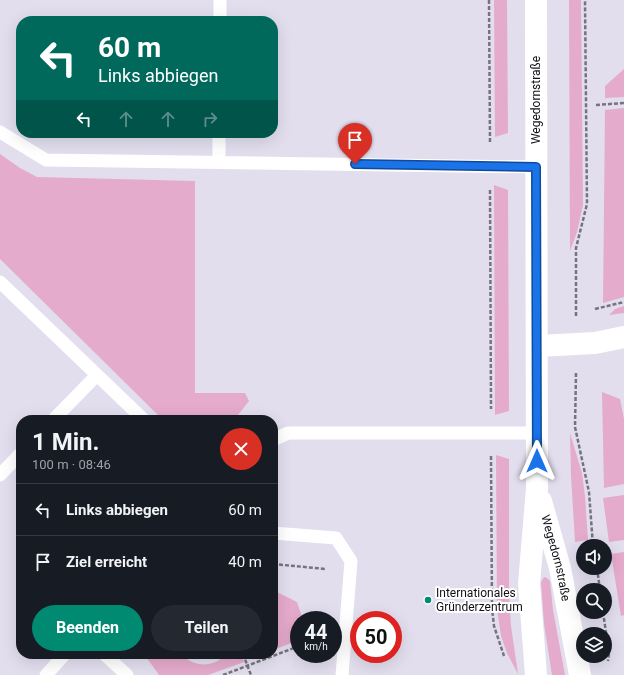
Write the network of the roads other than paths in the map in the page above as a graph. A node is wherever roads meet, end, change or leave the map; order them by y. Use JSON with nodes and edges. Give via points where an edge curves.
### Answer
{"nodes":[{"id":1,"x":220,"y":0,"type":"edge"},
{"id":2,"x":536,"y":0,"type":"edge"},
{"id":3,"x":220,"y":16,"type":"edge"},
{"id":4,"x":0,"y":132,"type":"edge"},
{"id":5,"x":219,"y":138,"type":"edge"},
{"id":6,"x":219,"y":162,"type":"junction"},
{"id":7,"x":536,"y":167,"type":"junction"},
{"id":8,"x":0,"y":282,"type":"edge"},
{"id":9,"x":624,"y":337,"type":"edge"},
{"id":10,"x":538,"y":346,"type":"junction"},
{"id":11,"x":97,"y":375,"type":"junction"},
{"id":12,"x":58,"y":415,"type":"edge"},
{"id":13,"x":139,"y":415,"type":"edge"},
{"id":14,"x":537,"y":433,"type":"junction"},
{"id":15,"x":278,"y":438,"type":"edge"},
{"id":16,"x":16,"y":458,"type":"edge"},
{"id":17,"x":0,"y":475,"type":"edge"},
{"id":18,"x":537,"y":488,"type":"junction"},
{"id":19,"x":278,"y":533,"type":"edge"},
{"id":20,"x":60,"y":659,"type":"edge"},
{"id":21,"x":109,"y":659,"type":"edge"},
{"id":22,"x":46,"y":675,"type":"edge"},
{"id":23,"x":127,"y":675,"type":"edge"},
{"id":24,"x":342,"y":675,"type":"edge"},
{"id":25,"x":536,"y":675,"type":"edge"},
{"id":26,"x":580,"y":675,"type":"edge"}],
"edges":[{"from":1,"to":3,"type":"lane"},
{"from":2,"to":7,"type":"main road","name":"Wegedornstraße"},
{"from":4,"to":6,"type":"lane","via":[[46,160]]},
{"from":5,"to":6,"type":"lane"},
{"from":6,"to":7,"type":"lane"},
{"from":7,"to":10,"type":"main road","name":"Wegedornstraße"},
{"from":8,"to":11,"type":"lane"},
{"from":9,"to":10,"type":"main road","via":[[595,343]]},
{"from":10,"to":14,"type":"main road","name":"Wegedornstraße"},
{"from":11,"to":12,"type":"lane"},
{"from":11,"to":13,"type":"lane"},
{"from":14,"to":15,"type":"lane","via":[[288,433]]},
{"from":14,"to":18,"type":"main road","name":"Wegedornstraße"},
{"from":16,"to":17,"type":"lane"},
{"from":18,"to":25,"type":"main road","name":"Wegedornstraße","via":[[529,584]]},
{"from":18,"to":26,"type":"main road","name":"Wegedornstraße","via":[[560,568]]},
{"from":19,"to":24,"type":"lane","via":[[336,538],[350,561]]},
{"from":20,"to":22,"type":"lane"},
{"from":21,"to":23,"type":"lane"}]}
